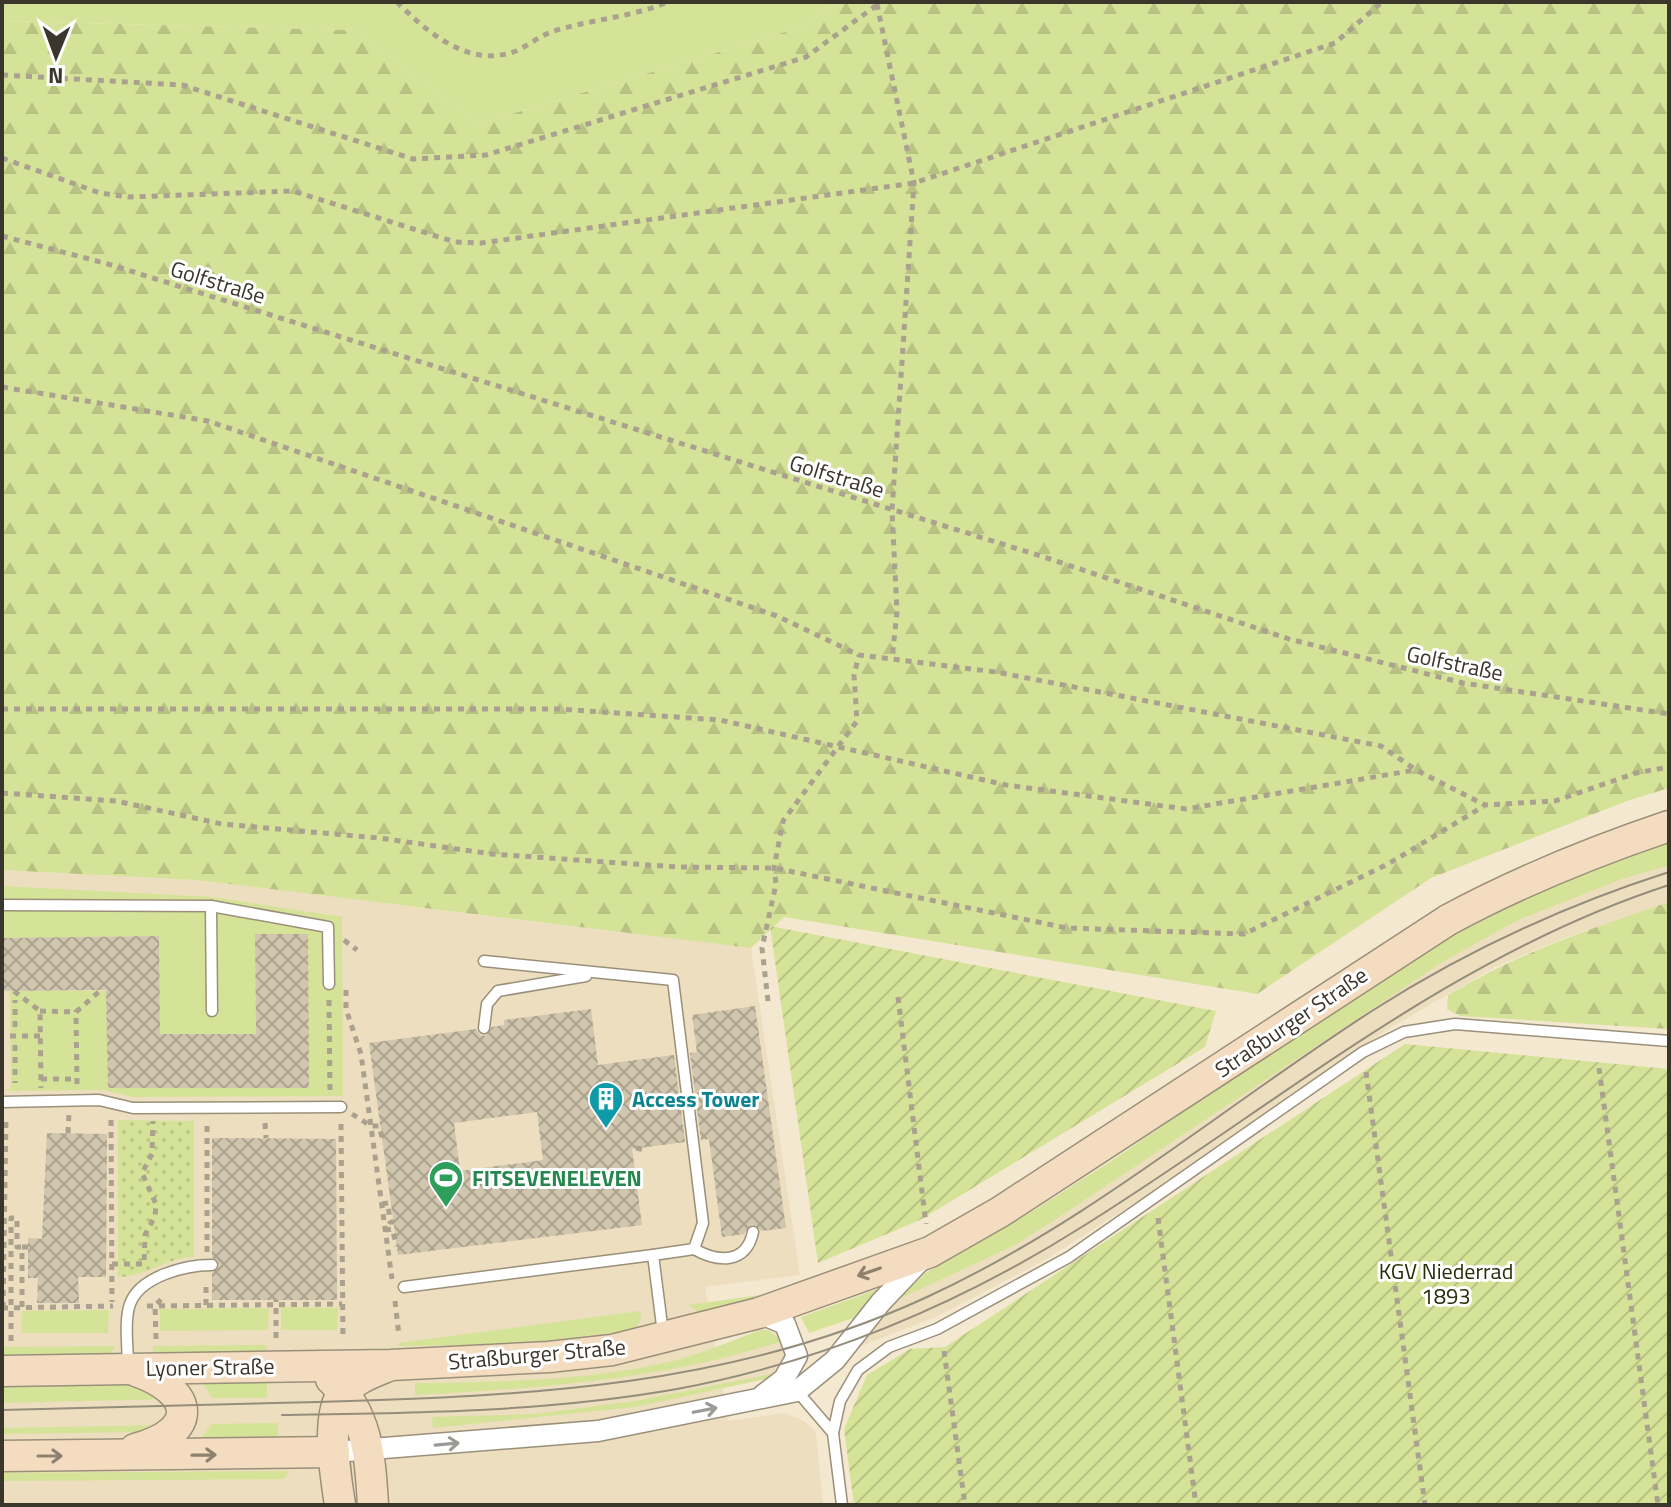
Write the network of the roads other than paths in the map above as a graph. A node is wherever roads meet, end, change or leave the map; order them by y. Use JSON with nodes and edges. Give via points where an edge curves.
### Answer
{"nodes":[{"id":1,"x":1669,"y":826,"type":"edge"},
{"id":2,"x":2,"y":905,"type":"edge"},
{"id":3,"x":211,"y":906,"type":"junction"},
{"id":4,"x":484,"y":961,"type":"dead end"},
{"id":5,"x":600,"y":974,"type":"junction"},
{"id":6,"x":329,"y":984,"type":"road end"},
{"id":7,"x":212,"y":1011,"type":"dead end"},
{"id":8,"x":484,"y":1028,"type":"dead end"},
{"id":9,"x":1669,"y":1041,"type":"edge"},
{"id":10,"x":4,"y":1102,"type":"edge"},
{"id":11,"x":335,"y":1107,"type":"road end"},
{"id":12,"x":753,"y":1232,"type":"dead end"},
{"id":13,"x":928,"y":1242,"type":"junction"},
{"id":14,"x":694,"y":1249,"type":"junction"},
{"id":15,"x":653,"y":1255,"type":"junction"},
{"id":16,"x":209,"y":1264,"type":"road end"},
{"id":17,"x":404,"y":1287,"type":"dead end"},
{"id":18,"x":759,"y":1313,"type":"junction"},
{"id":19,"x":663,"y":1339,"type":"junction"},
{"id":20,"x":312,"y":1364,"type":"junction"},
{"id":21,"x":391,"y":1365,"type":"junction"},
{"id":22,"x":128,"y":1369,"type":"junction"},
{"id":23,"x":2,"y":1371,"type":"edge"},
{"id":24,"x":344,"y":1391,"type":"junction"},
{"id":25,"x":797,"y":1391,"type":"junction"},
{"id":26,"x":752,"y":1401,"type":"junction"},
{"id":27,"x":833,"y":1433,"type":"junction"},
{"id":28,"x":369,"y":1449,"type":"junction"},
{"id":29,"x":334,"y":1452,"type":"junction"},
{"id":30,"x":2,"y":1456,"type":"edge"},
{"id":31,"x":98,"y":1456,"type":"junction"},
{"id":32,"x":340,"y":1505,"type":"edge"},
{"id":33,"x":373,"y":1505,"type":"edge"},
{"id":34,"x":842,"y":1505,"type":"edge"}],
"edges":[{"from":1,"to":13,"type":"main road","name":"Straßburger Straße","via":[[1541,873],[1448,920],[1051,1181]]},
{"from":2,"to":3,"type":"lane"},
{"from":3,"to":6,"type":"lane","via":[[328,927]]},
{"from":3,"to":7,"type":"lane"},
{"from":4,"to":5,"type":"lane"},
{"from":5,"to":8,"type":"lane","via":[[507,987],[487,1004]]},
{"from":5,"to":14,"type":"lane","via":[[673,980],[703,1223]]},
{"from":9,"to":27,"type":"lane","via":[[1455,1024],[1404,1032],[1363,1052],[1069,1257],[937,1329],[889,1347],[858,1370],[840,1401]]},
{"from":10,"to":11,"type":"lane"},
{"from":12,"to":14,"type":"lane","via":[[747,1249],[729,1259]]},
{"from":13,"to":18,"type":"main road","name":"Straßburger Straße","one_way":true},
{"from":13,"to":25,"type":"street","name":"Straßburger Straße","via":[[835,1360]]},
{"from":14,"to":15,"type":"lane"},
{"from":15,"to":17,"type":"lane"},
{"from":15,"to":19,"type":"lane"},
{"from":16,"to":22,"type":"lane","via":[[187,1266],[145,1285],[129,1306]]},
{"from":18,"to":19,"type":"main road","name":"Straßburger Straße"},
{"from":18,"to":26,"type":"street","name":"Straßburger Straße","via":[[785,1324],[797,1356],[784,1379]]},
{"from":19,"to":21,"type":"main road","name":"Straßburger Straße","via":[[549,1357]]},
{"from":20,"to":21,"type":"main road","name":"Straßburger Straße"},
{"from":20,"to":22,"type":"main road","name":"Lyoner Straße"},
{"from":20,"to":24,"type":"main road"},
{"from":21,"to":24,"type":"main road"},
{"from":22,"to":23,"type":"main road","name":"Lyoner Straße"},
{"from":22,"to":31,"type":"main road","via":[[177,1393],[182,1417],[163,1440]]},
{"from":24,"to":28,"type":"main road"},
{"from":24,"to":29,"type":"main road","via":[[335,1414]]},
{"from":25,"to":26,"type":"street","name":"Straßburger Straße"},
{"from":25,"to":27,"type":"lane"},
{"from":28,"to":26,"type":"street","name":"Straßburger Straße","one_way":true,"via":[[598,1431]]},
{"from":27,"to":34,"type":"lane"},
{"from":28,"to":29,"type":"street"},
{"from":28,"to":33,"type":"main road"},
{"from":31,"to":29,"type":"main road","one_way":true},
{"from":29,"to":32,"type":"main road"},
{"from":30,"to":31,"type":"main road","one_way":true}]}
